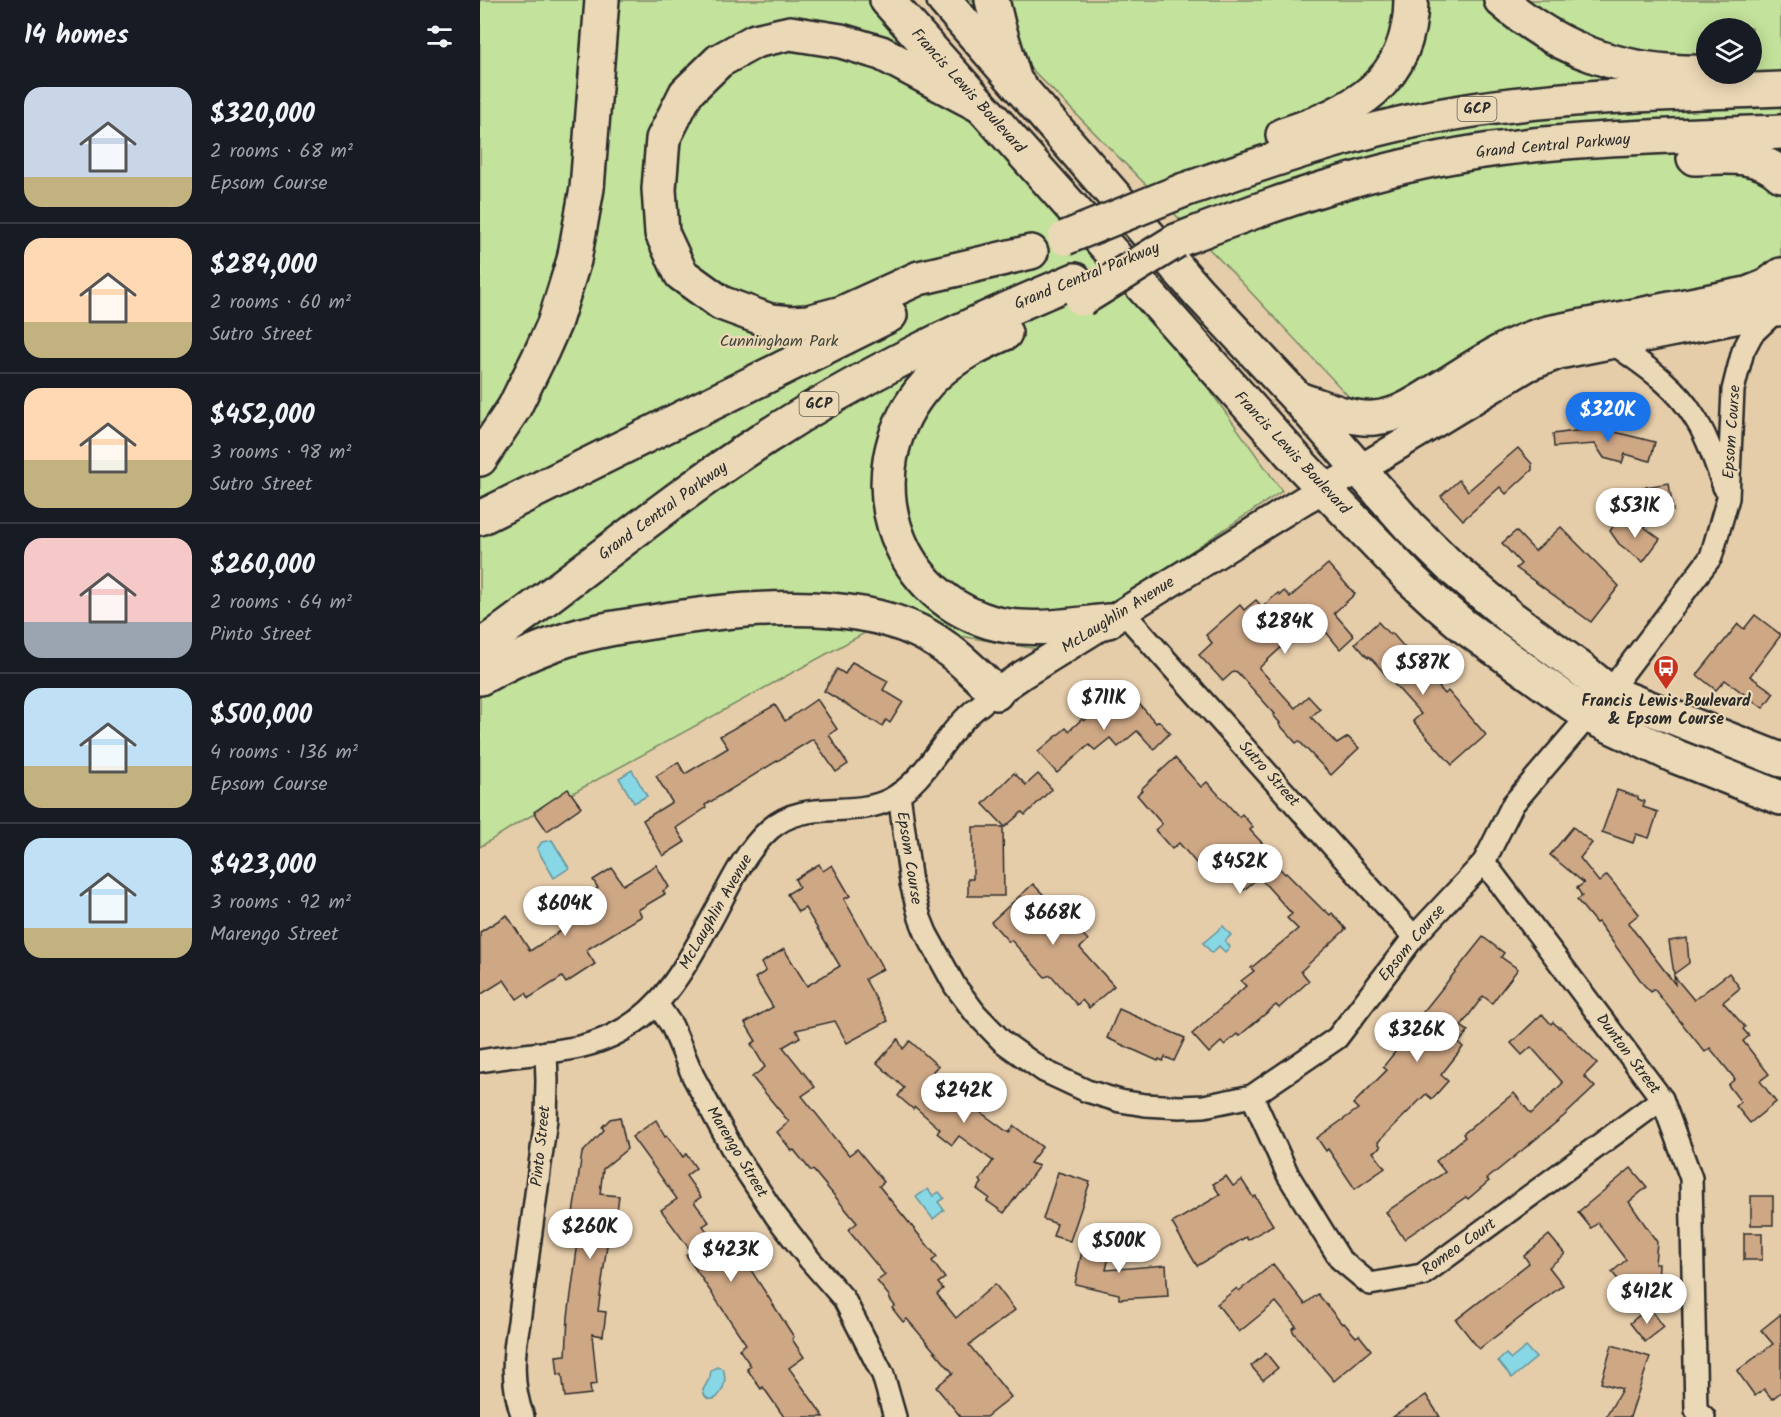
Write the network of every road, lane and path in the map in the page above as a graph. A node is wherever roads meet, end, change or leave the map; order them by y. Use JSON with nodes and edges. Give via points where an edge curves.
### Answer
{"nodes":[{"id":1,"x":602,"y":0,"type":"edge"},
{"id":2,"x":887,"y":0,"type":"edge"},
{"id":3,"x":944,"y":0,"type":"edge"},
{"id":4,"x":993,"y":0,"type":"edge"},
{"id":5,"x":1411,"y":0,"type":"edge"},
{"id":6,"x":1501,"y":0,"type":"edge"},
{"id":7,"x":1762,"y":71,"type":"edge"},
{"id":8,"x":1696,"y":72,"type":"edge"},
{"id":9,"x":1781,"y":72,"type":"edge"},
{"id":10,"x":1014,"y":78,"type":"junction"},
{"id":11,"x":1781,"y":89,"type":"edge"},
{"id":12,"x":981,"y":106,"type":"junction"},
{"id":13,"x":1781,"y":132,"type":"edge"},
{"id":14,"x":1477,"y":152,"type":"junction"},
{"id":15,"x":1781,"y":176,"type":"edge"},
{"id":16,"x":1184,"y":190,"type":"junction"},
{"id":17,"x":1031,"y":252,"type":"junction"},
{"id":18,"x":1781,"y":274,"type":"edge"},
{"id":19,"x":1078,"y":290,"type":"junction"},
{"id":20,"x":1780,"y":308,"type":"edge"},
{"id":21,"x":1614,"y":344,"type":"junction"},
{"id":22,"x":1299,"y":399,"type":"junction"},
{"id":23,"x":480,"y":459,"type":"edge"},
{"id":24,"x":1360,"y":470,"type":"junction"},
{"id":25,"x":1324,"y":489,"type":"junction"},
{"id":26,"x":529,"y":493,"type":"junction"},
{"id":27,"x":1728,"y":498,"type":"junction"},
{"id":28,"x":480,"y":518,"type":"edge"},
{"id":29,"x":480,"y":525,"type":"edge"},
{"id":30,"x":1116,"y":616,"type":"junction"},
{"id":31,"x":480,"y":647,"type":"edge"},
{"id":32,"x":480,"y":678,"type":"edge"},
{"id":33,"x":996,"y":693,"type":"junction"},
{"id":34,"x":1599,"y":704,"type":"junction"},
{"id":35,"x":1781,"y":760,"type":"edge"},
{"id":36,"x":899,"y":794,"type":"junction"},
{"id":37,"x":1781,"y":798,"type":"edge"},
{"id":38,"x":1484,"y":862,"type":"junction"},
{"id":39,"x":1414,"y":937,"type":"junction"},
{"id":40,"x":657,"y":1004,"type":"junction"},
{"id":41,"x":546,"y":1052,"type":"junction"},
{"id":42,"x":480,"y":1061,"type":"edge"},
{"id":43,"x":1252,"y":1096,"type":"junction"},
{"id":44,"x":1662,"y":1099,"type":"junction"},
{"id":45,"x":523,"y":1417,"type":"edge"},
{"id":46,"x":895,"y":1417,"type":"edge"},
{"id":47,"x":1704,"y":1417,"type":"edge"}],
"edges":[{"from":1,"to":23,"type":"main road","via":[[587,188],[574,260],[541,352],[514,408]]},
{"from":2,"to":12,"type":"main road","name":"Francis Lewis Boulevard"},
{"from":3,"to":10,"type":"main road","name":"Francis Lewis Boulevard"},
{"from":4,"to":10,"type":"main road"},
{"from":5,"to":16,"type":"main road","via":[[1404,46],[1396,62],[1361,101],[1328,119],[1268,140]]},
{"from":6,"to":8,"type":"main road","via":[[1558,41],[1608,61],[1634,68]]},
{"from":7,"to":9,"type":"main road"},
{"from":10,"to":22,"type":"main road","name":"Francis Lewis Boulevard","via":[[1198,292]]},
{"from":11,"to":16,"type":"main road","number":"GCP","via":[[1565,100],[1454,113],[1345,138]]},
{"from":12,"to":17,"type":"main road","via":[[881,53],[842,41],[790,33],[756,41],[719,61],[686,93],[663,139],[659,189],[662,233],[681,274],[721,303],[770,321],[791,323],[842,313],[919,278]]},
{"from":12,"to":25,"type":"main road","name":"Francis Lewis Boulevard"},
{"from":13,"to":14,"type":"main road","name":"Grand Central Parkway","number":"GCP","via":[[1595,141]]},
{"from":14,"to":15,"type":"main road","via":[[1616,161],[1737,156],[1758,160]]},
{"from":14,"to":19,"type":"main road","name":"Grand Central Parkway","number":"GCP","bridge":true,"via":[[1336,185],[1207,229]]},
{"from":16,"to":17,"type":"main road","number":"GCP","bridge":true},
{"from":17,"to":26,"type":"main road","number":"GCP","via":[[895,313]]},
{"from":18,"to":22,"type":"main road","via":[[1767,286],[1747,294],[1520,341],[1407,409],[1386,416],[1355,417]]},
{"from":19,"to":30,"type":"main road","via":[[954,359],[933,377],[898,431],[889,463],[887,496],[906,556],[925,582],[949,603],[990,622],[1022,628]]},
{"from":19,"to":31,"type":"main road","name":"Grand Central Parkway","number":"GCP","via":[[956,331],[826,400],[661,511]]},
{"from":20,"to":21,"type":"street"},
{"from":20,"to":27,"type":"street","name":"Epsom Course","via":[[1752,334],[1740,360],[1733,390]]},
{"from":21,"to":24,"type":"street","via":[[1559,355],[1528,367]]},
{"from":21,"to":27,"type":"street","name":"Epsom Course","via":[[1669,385],[1692,413],[1710,446]]},
{"from":22,"to":24,"type":"main road","name":"Francis Lewis Boulevard"},
{"from":24,"to":25,"type":"street","name":"McLaughlin Avenue"},
{"from":24,"to":34,"type":"main road","name":"Francis Lewis Boulevard","via":[[1410,527],[1458,573],[1581,669]]},
{"from":25,"to":30,"type":"street","name":"McLaughlin Avenue"},
{"from":25,"to":34,"type":"main road","name":"Francis Lewis Boulevard","via":[[1412,580],[1465,627]]},
{"from":26,"to":28,"type":"main road","number":"GCP"},
{"from":26,"to":29,"type":"main road"},
{"from":27,"to":34,"type":"street","name":"Epsom Course","via":[[1711,557]]},
{"from":30,"to":33,"type":"street","name":"McLaughlin Avenue"},
{"from":30,"to":39,"type":"street","name":"Sutro Street"},
{"from":32,"to":33,"type":"main road","via":[[531,653],[597,632],[691,615],[784,608],[869,616],[917,630],[970,667]]},
{"from":33,"to":36,"type":"street","name":"McLaughlin Avenue","via":[[968,716],[926,769]]},
{"from":34,"to":35,"type":"main road","name":"Francis Lewis Boulevard"},
{"from":34,"to":37,"type":"main road","name":"Francis Lewis Boulevard","via":[[1677,757]]},
{"from":34,"to":38,"type":"street","name":"Epsom Course","via":[[1513,804]]},
{"from":36,"to":40,"type":"street","name":"McLaughlin Avenue","via":[[869,806],[804,812],[772,827],[742,862],[683,970]]},
{"from":36,"to":43,"type":"street","name":"Epsom Course","via":[[912,883],[926,933],[955,986],[1003,1042],[1044,1071],[1120,1101],[1180,1107]]},
{"from":38,"to":39,"type":"street","name":"Epsom Course"},
{"from":38,"to":44,"type":"street","name":"Dunton Street"},
{"from":39,"to":43,"type":"street","name":"Epsom Course","via":[[1336,1038]]},
{"from":40,"to":41,"type":"street","name":"McLaughlin Avenue","via":[[602,1040]]},
{"from":40,"to":46,"type":"street","name":"Marengo Street","via":[[672,1026],[693,1076],[735,1154],[776,1216],[844,1299],[883,1375]]},
{"from":41,"to":42,"type":"street","name":"McLaughlin Avenue"},
{"from":41,"to":45,"type":"street","name":"Pinto Street","via":[[546,1119],[515,1345],[514,1383]]},
{"from":43,"to":44,"type":"street","name":"Romeo Court","via":[[1288,1175],[1323,1232],[1340,1259],[1370,1284],[1422,1275]]},
{"from":44,"to":47,"type":"street","name":"Dunton Street","via":[[1692,1178],[1696,1410]]}]}
